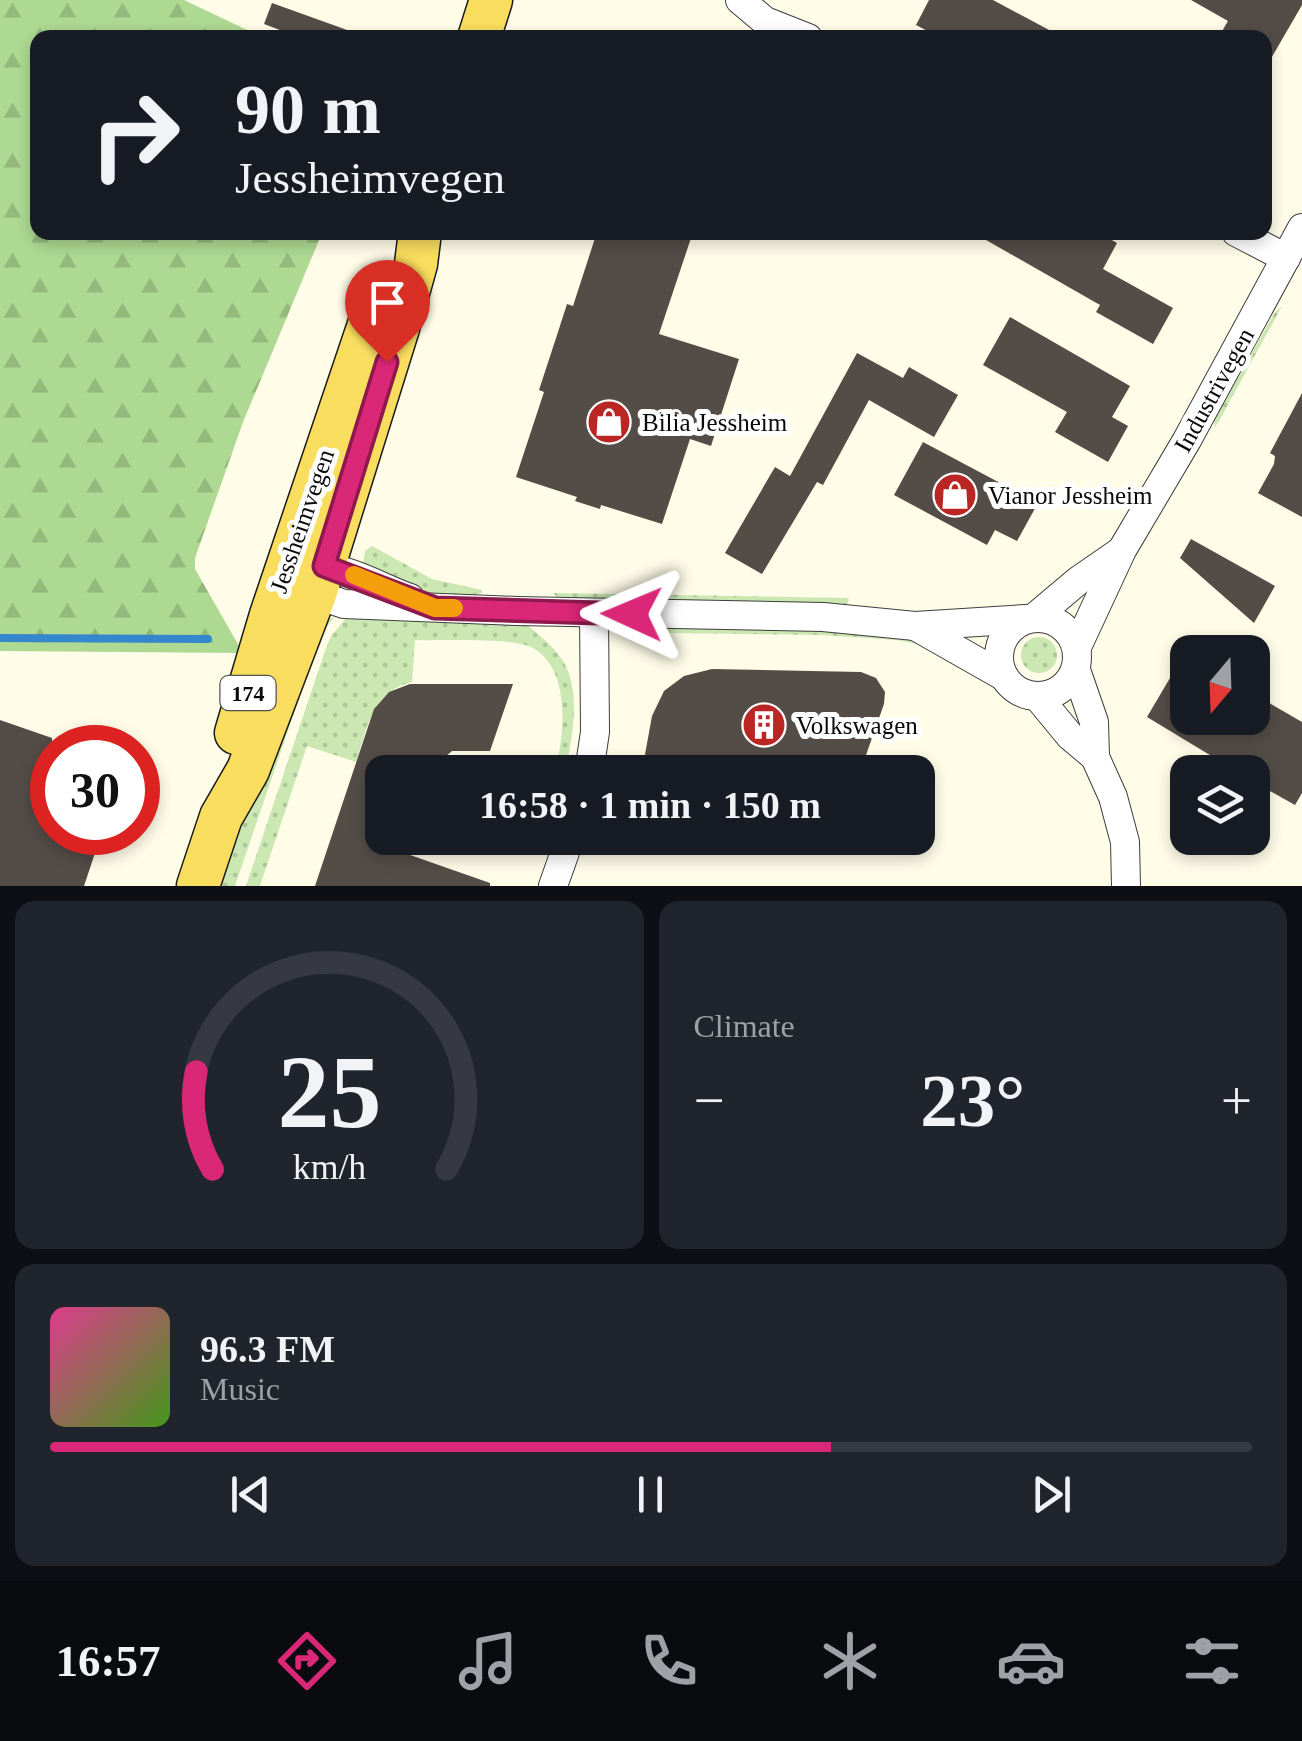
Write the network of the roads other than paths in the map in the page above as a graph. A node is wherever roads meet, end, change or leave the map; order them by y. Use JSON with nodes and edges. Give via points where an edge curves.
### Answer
{"nodes":[{"id":1,"x":491,"y":0,"type":"edge"},
{"id":2,"x":740,"y":0,"type":"edge"},
{"id":3,"x":482,"y":30,"type":"edge"},
{"id":4,"x":786,"y":30,"type":"edge"},
{"id":5,"x":1302,"y":228,"type":"edge"},
{"id":6,"x":405,"y":240,"type":"edge"},
{"id":7,"x":418,"y":240,"type":"edge"},
{"id":8,"x":1251,"y":240,"type":"edge"},
{"id":9,"x":1286,"y":258,"type":"junction"},
{"id":10,"x":1122,"y":550,"type":"junction"},
{"id":11,"x":308,"y":577,"type":"junction"},
{"id":12,"x":594,"y":613,"type":"junction"},
{"id":13,"x":1030,"y":618,"type":"junction"},
{"id":14,"x":914,"y":626,"type":"junction"},
{"id":15,"x":1076,"y":658,"type":"junction"},
{"id":16,"x":1004,"y":676,"type":"junction"},
{"id":17,"x":1037,"y":696,"type":"junction"},
{"id":18,"x":592,"y":755,"type":"edge"},
{"id":19,"x":1095,"y":757,"type":"junction"},
{"id":20,"x":564,"y":855,"type":"edge"},
{"id":21,"x":198,"y":886,"type":"edge"},
{"id":22,"x":553,"y":886,"type":"edge"},
{"id":23,"x":1126,"y":886,"type":"edge"}],
"edges":[{"from":1,"to":3,"type":"main road"},
{"from":2,"to":4,"type":"street"},
{"from":5,"to":9,"type":"street","name":"Industrivegen"},
{"from":6,"to":11,"type":"main road","name":"Jessheimvegen","number":"174","via":[[368,325]]},
{"from":7,"to":11,"type":"main road","name":"Jessheimvegen","number":"174","via":[[402,312]]},
{"from":8,"to":9,"type":"street"},
{"from":9,"to":10,"type":"street","name":"Industrivegen"},
{"from":10,"to":13,"type":"street","name":"Industrivegen"},
{"from":10,"to":15,"type":"street","name":"Industrivegen"},
{"from":11,"to":12,"type":"street","via":[[344,604]]},
{"from":11,"to":21,"type":"main road","name":"Jessheimvegen","number":"174","via":[[228,762],[221,817]]},
{"from":12,"to":14,"type":"street","via":[[823,616]]},
{"from":12,"to":18,"type":"street"},
{"from":13,"to":14,"type":"street"},
{"from":13,"to":15,"type":"street","via":[[1059,622],[1073,637]]},
{"from":13,"to":16,"type":"street","via":[[1014,625],[1000,646]]},
{"from":14,"to":16,"type":"street"},
{"from":15,"to":17,"type":"street","via":[[1063,688]]},
{"from":15,"to":19,"type":"street","via":[[1094,722]]},
{"from":16,"to":17,"type":"street","via":[[1017,690]]},
{"from":17,"to":19,"type":"street"},
{"from":19,"to":23,"type":"street","via":[[1125,842]]},
{"from":20,"to":22,"type":"street"}]}
